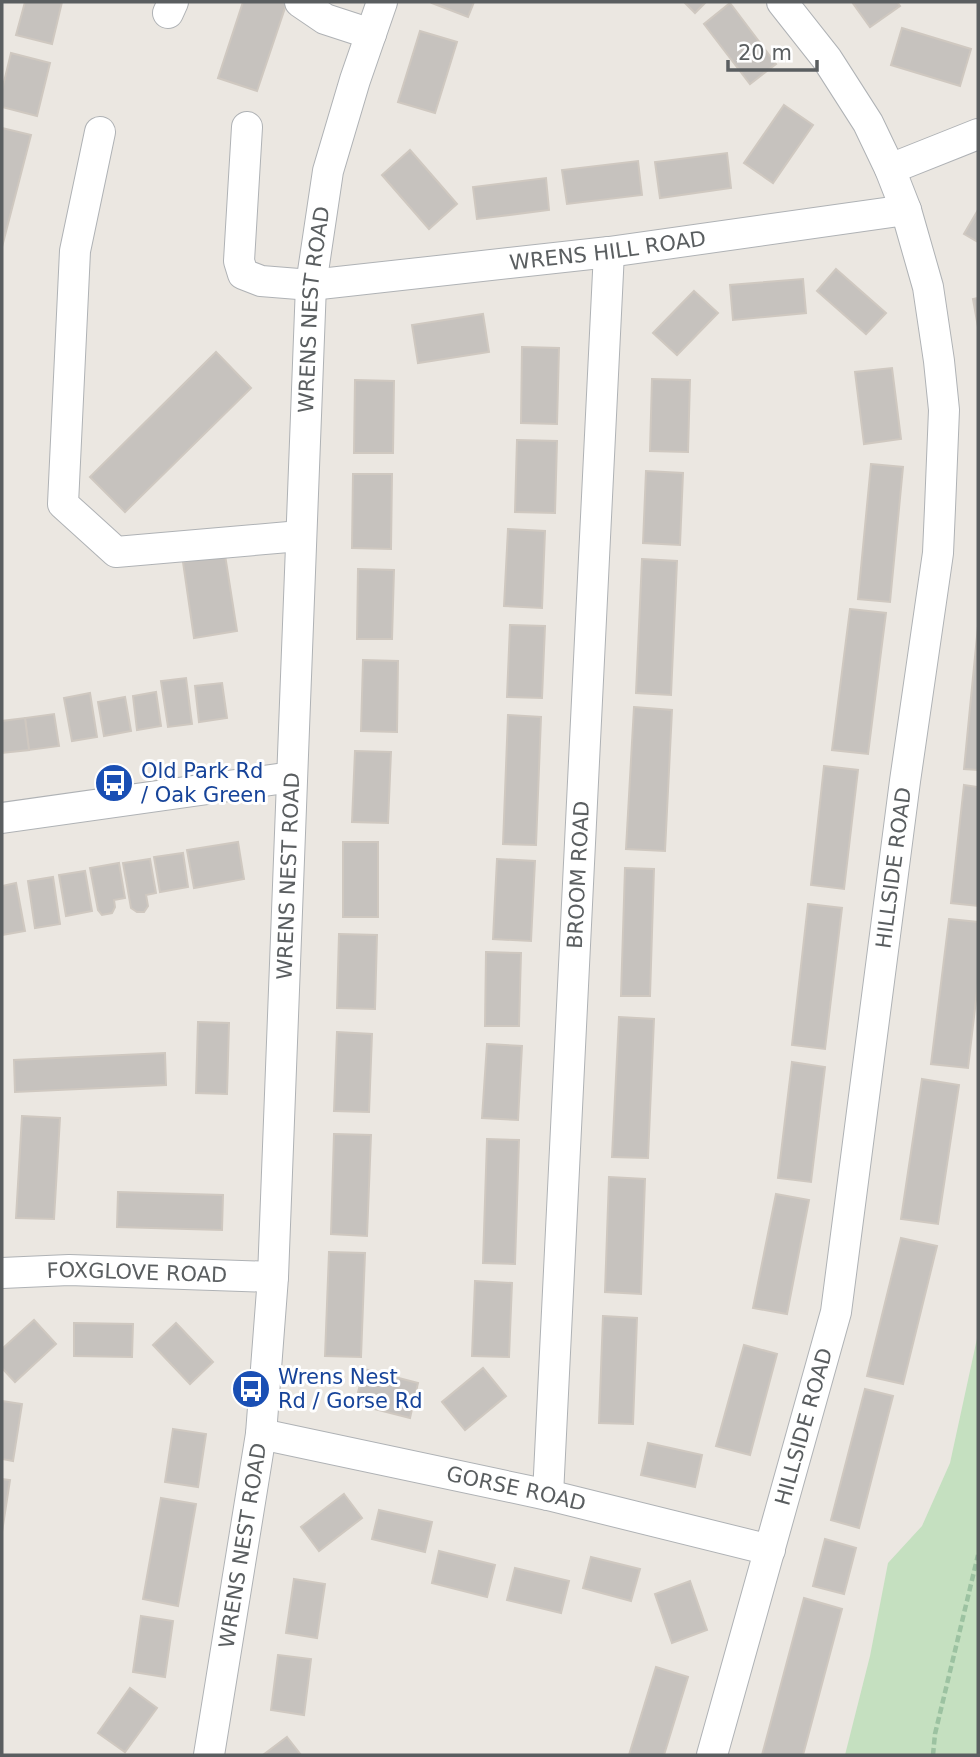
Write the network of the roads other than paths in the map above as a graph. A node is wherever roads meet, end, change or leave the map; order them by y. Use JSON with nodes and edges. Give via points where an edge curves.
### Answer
{"nodes":[{"id":1,"x":300,"y":2,"type":"edge"},
{"id":2,"x":382,"y":2,"type":"edge"},
{"id":3,"x":782,"y":2,"type":"edge"},
{"id":4,"x":370,"y":34,"type":"junction"},
{"id":5,"x":247,"y":127,"type":"dead end"},
{"id":6,"x":100,"y":132,"type":"dead end"},
{"id":7,"x":978,"y":134,"type":"edge"},
{"id":8,"x":890,"y":169,"type":"junction"},
{"id":9,"x":906,"y":210,"type":"junction"},
{"id":10,"x":609,"y":252,"type":"junction"},
{"id":11,"x":311,"y":285,"type":"junction"},
{"id":12,"x":300,"y":536,"type":"junction"},
{"id":13,"x":292,"y":777,"type":"junction"},
{"id":14,"x":2,"y":818,"type":"edge"},
{"id":15,"x":2,"y":1273,"type":"edge"},
{"id":16,"x":273,"y":1277,"type":"junction"},
{"id":17,"x":261,"y":1434,"type":"junction"},
{"id":18,"x":548,"y":1495,"type":"junction"},
{"id":19,"x":770,"y":1550,"type":"junction"},
{"id":20,"x":209,"y":1755,"type":"edge"},
{"id":21,"x":712,"y":1755,"type":"edge"}],
"edges":[{"from":1,"to":4,"type":"street","via":[[325,19]]},
{"from":2,"to":4,"type":"street","name":"WRENS NEST ROAD"},
{"from":3,"to":8,"type":"street","name":"HILLSIDE ROAD","via":[[827,59],[868,123]]},
{"from":4,"to":11,"type":"street","name":"WRENS NEST ROAD","via":[[328,171]]},
{"from":5,"to":11,"type":"street","name":"WRENS HILL ROAD","via":[[239,261],[243,274],[261,281]]},
{"from":6,"to":12,"type":"street","via":[[75,251],[63,505],[116,552]]},
{"from":7,"to":8,"type":"street"},
{"from":8,"to":9,"type":"street","name":"HILLSIDE ROAD"},
{"from":9,"to":10,"type":"street","name":"WRENS HILL ROAD"},
{"from":9,"to":19,"type":"street","name":"HILLSIDE ROAD","via":[[928,287],[944,410],[938,553],[836,1312]]},
{"from":10,"to":11,"type":"street","name":"WRENS HILL ROAD"},
{"from":10,"to":18,"type":"street","name":"BROOM ROAD"},
{"from":11,"to":12,"type":"street","name":"WRENS NEST ROAD"},
{"from":12,"to":13,"type":"street","name":"WRENS NEST ROAD"},
{"from":13,"to":14,"type":"street"},
{"from":13,"to":16,"type":"street","name":"WRENS NEST ROAD"},
{"from":15,"to":16,"type":"street","name":"FOXGLOVE ROAD","via":[[69,1270]]},
{"from":16,"to":17,"type":"street","name":"WRENS NEST ROAD"},
{"from":17,"to":18,"type":"street","name":"GORSE ROAD"},
{"from":17,"to":20,"type":"street","name":"WRENS NEST ROAD"},
{"from":18,"to":19,"type":"street","name":"GORSE ROAD"},
{"from":19,"to":21,"type":"street","name":"HILLSIDE ROAD"}]}
